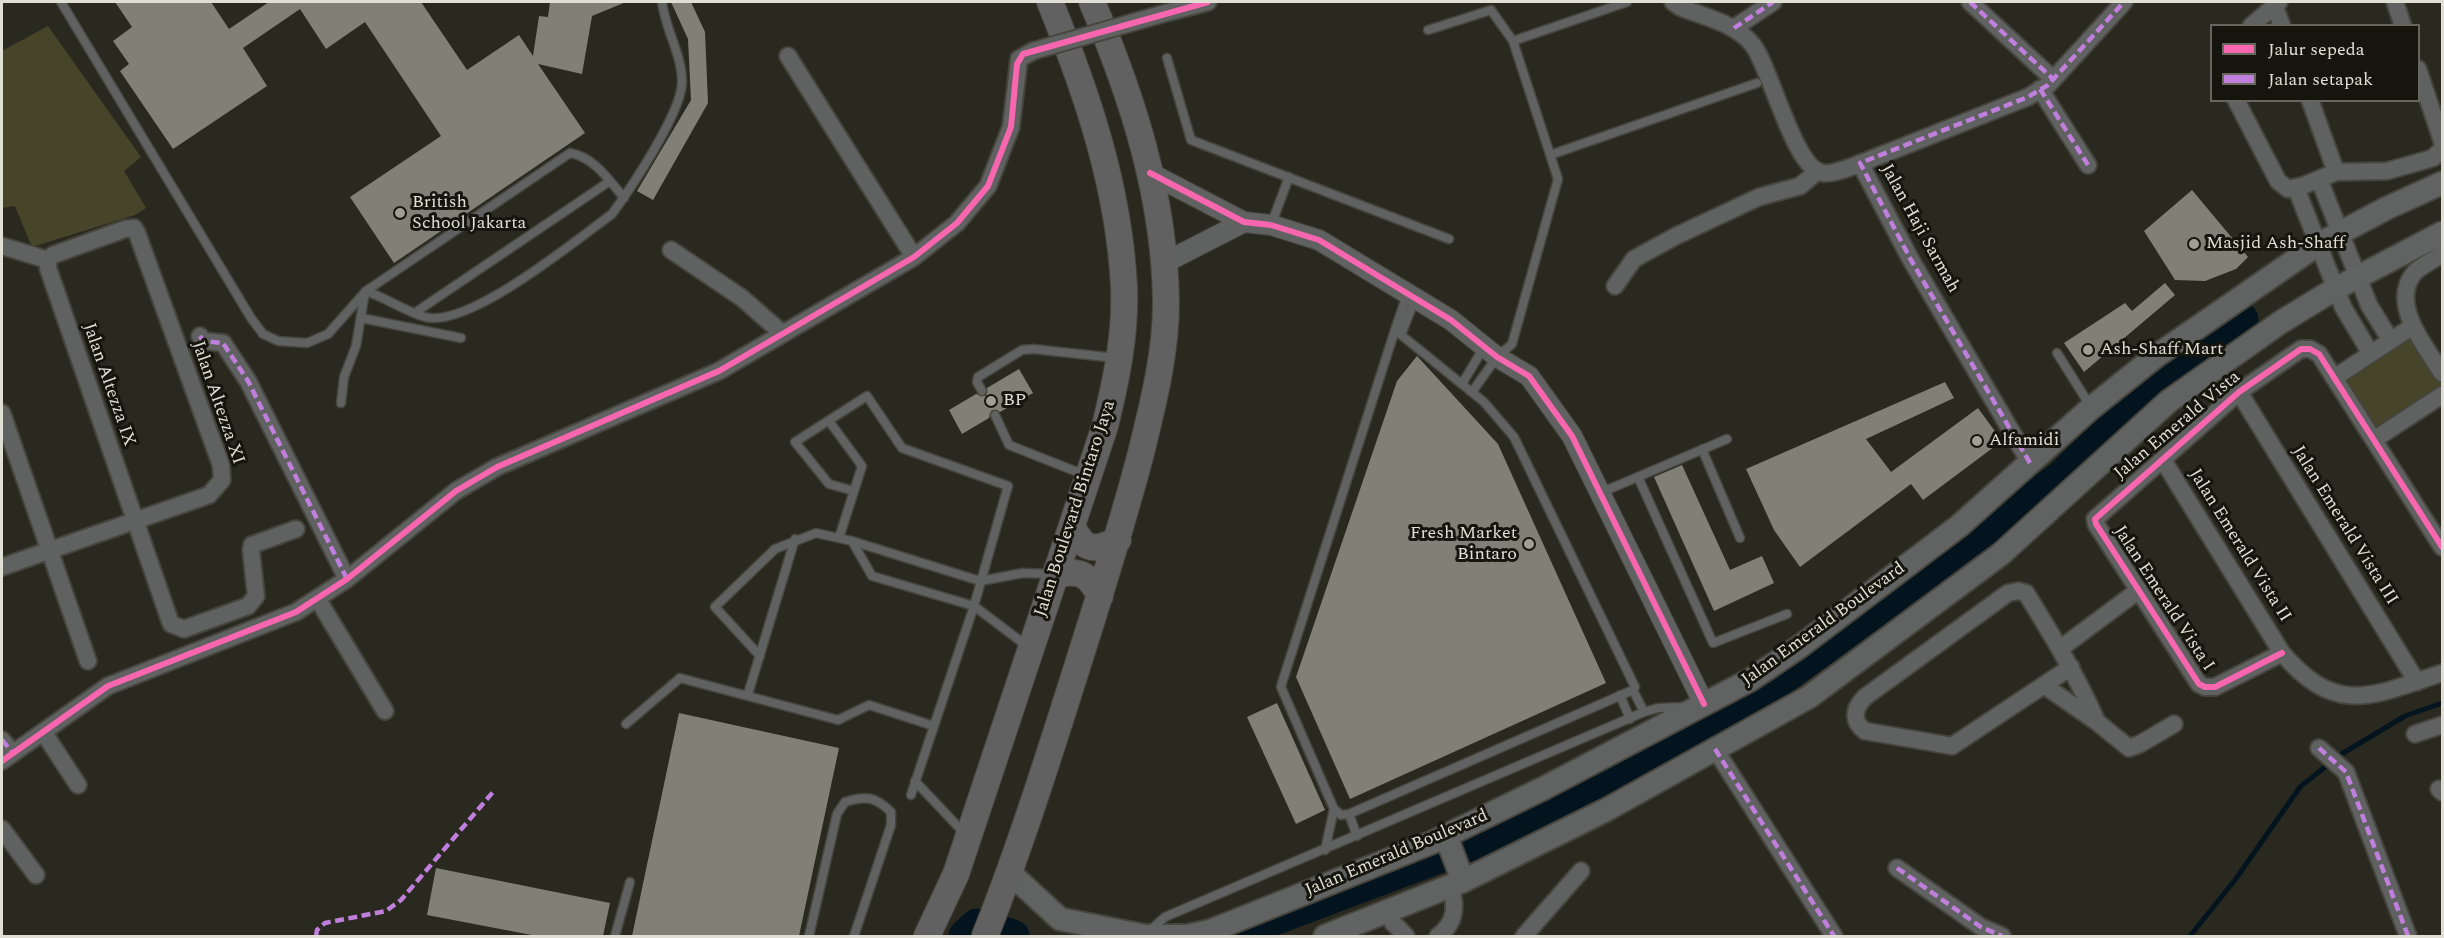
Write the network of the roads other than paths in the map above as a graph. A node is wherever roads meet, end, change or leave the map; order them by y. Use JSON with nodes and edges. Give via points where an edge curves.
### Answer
{"nodes":[{"id":1,"x":61,"y":2,"type":"edge"},
{"id":2,"x":662,"y":2,"type":"edge"},
{"id":3,"x":1050,"y":2,"type":"edge"},
{"id":4,"x":1092,"y":2,"type":"edge"},
{"id":5,"x":1208,"y":2,"type":"edge"},
{"id":6,"x":1627,"y":2,"type":"edge"},
{"id":7,"x":1673,"y":2,"type":"edge"},
{"id":8,"x":1773,"y":2,"type":"edge"},
{"id":9,"x":1970,"y":2,"type":"edge"},
{"id":10,"x":2124,"y":2,"type":"edge"},
{"id":11,"x":2395,"y":2,"type":"edge"},
{"id":12,"x":2277,"y":4,"type":"edge"},
{"id":13,"x":2253,"y":24,"type":"edge"},
{"id":14,"x":2282,"y":24,"type":"edge"},
{"id":15,"x":2402,"y":24,"type":"edge"},
{"id":16,"x":1734,"y":28,"type":"junction"},
{"id":17,"x":1428,"y":30,"type":"dead end"},
{"id":18,"x":1513,"y":41,"type":"junction"},
{"id":19,"x":788,"y":56,"type":"dead end"},
{"id":20,"x":1167,"y":58,"type":"dead end"},
{"id":21,"x":2420,"y":75,"type":"edge"},
{"id":22,"x":1757,"y":83,"type":"dead end"},
{"id":23,"x":2047,"y":84,"type":"junction"},
{"id":24,"x":2237,"y":102,"type":"edge"},
{"id":25,"x":2311,"y":102,"type":"edge"},
{"id":26,"x":2442,"y":141,"type":"edge"},
{"id":27,"x":2442,"y":149,"type":"edge"},
{"id":28,"x":1550,"y":155,"type":"junction"},
{"id":29,"x":1860,"y":163,"type":"junction"},
{"id":30,"x":2088,"y":165,"type":"dead end"},
{"id":31,"x":1818,"y":171,"type":"junction"},
{"id":32,"x":2336,"y":172,"type":"junction"},
{"id":33,"x":1150,"y":173,"type":"junction"},
{"id":34,"x":1289,"y":177,"type":"junction"},
{"id":35,"x":2319,"y":179,"type":"junction"},
{"id":36,"x":610,"y":181,"type":"junction"},
{"id":37,"x":2442,"y":183,"type":"edge"},
{"id":38,"x":2296,"y":188,"type":"junction"},
{"id":39,"x":624,"y":198,"type":"junction"},
{"id":40,"x":1244,"y":222,"type":"junction"},
{"id":41,"x":1271,"y":225,"type":"junction"},
{"id":42,"x":2338,"y":233,"type":"junction"},
{"id":43,"x":2442,"y":233,"type":"edge"},
{"id":44,"x":1449,"y":239,"type":"dead end"},
{"id":45,"x":2317,"y":245,"type":"junction"},
{"id":46,"x":2,"y":246,"type":"edge"},
{"id":47,"x":671,"y":250,"type":"dead end"},
{"id":48,"x":2442,"y":254,"type":"edge"},
{"id":49,"x":914,"y":257,"type":"junction"},
{"id":50,"x":50,"y":258,"type":"junction"},
{"id":51,"x":1164,"y":263,"type":"junction"},
{"id":52,"x":2357,"y":276,"type":"junction"},
{"id":53,"x":1615,"y":286,"type":"dead end"},
{"id":54,"x":2335,"y":289,"type":"junction"},
{"id":55,"x":366,"y":291,"type":"junction"},
{"id":56,"x":1411,"y":296,"type":"junction"},
{"id":57,"x":416,"y":312,"type":"junction"},
{"id":58,"x":361,"y":318,"type":"junction"},
{"id":59,"x":2413,"y":326,"type":"junction"},
{"id":60,"x":783,"y":333,"type":"junction"},
{"id":61,"x":1398,"y":333,"type":"junction"},
{"id":62,"x":200,"y":336,"type":"dead end"},
{"id":63,"x":461,"y":338,"type":"dead end"},
{"id":64,"x":2391,"y":341,"type":"junction"},
{"id":65,"x":1490,"y":352,"type":"junction"},
{"id":66,"x":2057,"y":354,"type":"dead end"},
{"id":67,"x":2371,"y":354,"type":"junction"},
{"id":68,"x":1119,"y":358,"type":"junction"},
{"id":69,"x":2442,"y":373,"type":"edge"},
{"id":70,"x":2334,"y":378,"type":"junction"},
{"id":71,"x":1462,"y":384,"type":"junction"},
{"id":72,"x":982,"y":391,"type":"dead end"},
{"id":73,"x":1472,"y":392,"type":"junction"},
{"id":74,"x":2239,"y":392,"type":"junction"},
{"id":75,"x":2442,"y":395,"type":"edge"},
{"id":76,"x":341,"y":403,"type":"dead end"},
{"id":77,"x":2091,"y":408,"type":"junction"},
{"id":78,"x":2,"y":413,"type":"edge"},
{"id":79,"x":994,"y":415,"type":"dead end"},
{"id":80,"x":829,"y":421,"type":"junction"},
{"id":81,"x":1727,"y":439,"type":"dead end"},
{"id":82,"x":2374,"y":439,"type":"junction"},
{"id":83,"x":1702,"y":449,"type":"junction"},
{"id":84,"x":2163,"y":460,"type":"junction"},
{"id":85,"x":2030,"y":463,"type":"junction"},
{"id":86,"x":1088,"y":477,"type":"junction"},
{"id":87,"x":1638,"y":477,"type":"junction"},
{"id":88,"x":854,"y":491,"type":"junction"},
{"id":89,"x":1600,"y":493,"type":"junction"},
{"id":90,"x":2097,"y":515,"type":"joint"},
{"id":91,"x":135,"y":522,"type":"junction"},
{"id":92,"x":1072,"y":526,"type":"junction"},
{"id":93,"x":296,"y":529,"type":"dead end"},
{"id":94,"x":839,"y":538,"type":"junction"},
{"id":95,"x":1740,"y":538,"type":"dead end"},
{"id":96,"x":795,"y":539,"type":"junction"},
{"id":97,"x":1119,"y":540,"type":"junction"},
{"id":98,"x":852,"y":541,"type":"junction"},
{"id":99,"x":2442,"y":548,"type":"edge"},
{"id":100,"x":50,"y":550,"type":"junction"},
{"id":101,"x":2,"y":567,"type":"edge"},
{"id":102,"x":1056,"y":574,"type":"junction"},
{"id":103,"x":347,"y":579,"type":"junction"},
{"id":104,"x":980,"y":581,"type":"junction"},
{"id":105,"x":2139,"y":590,"type":"junction"},
{"id":106,"x":1100,"y":596,"type":"junction"},
{"id":107,"x":317,"y":598,"type":"junction"},
{"id":108,"x":974,"y":606,"type":"junction"},
{"id":109,"x":1787,"y":615,"type":"dead end"},
{"id":110,"x":1031,"y":648,"type":"junction"},
{"id":111,"x":2061,"y":648,"type":"junction"},
{"id":112,"x":2282,"y":653,"type":"junction"},
{"id":113,"x":760,"y":656,"type":"junction"},
{"id":114,"x":88,"y":661,"type":"dead end"},
{"id":115,"x":2070,"y":667,"type":"junction"},
{"id":116,"x":2442,"y":673,"type":"edge"},
{"id":117,"x":2417,"y":682,"type":"junction"},
{"id":118,"x":2045,"y":686,"type":"junction"},
{"id":119,"x":1633,"y":690,"type":"junction"},
{"id":120,"x":748,"y":694,"type":"junction"},
{"id":121,"x":1620,"y":695,"type":"junction"},
{"id":122,"x":1700,"y":706,"type":"junction"},
{"id":123,"x":385,"y":711,"type":"dead end"},
{"id":124,"x":1644,"y":712,"type":"junction"},
{"id":125,"x":1630,"y":719,"type":"junction"},
{"id":126,"x":2097,"y":722,"type":"junction"},
{"id":127,"x":626,"y":724,"type":"dead end"},
{"id":128,"x":2174,"y":724,"type":"dead end"},
{"id":129,"x":2442,"y":725,"type":"edge"},
{"id":130,"x":933,"y":726,"type":"junction"},
{"id":131,"x":44,"y":733,"type":"junction"},
{"id":132,"x":2415,"y":735,"type":"dead end"},
{"id":133,"x":1715,"y":749,"type":"junction"},
{"id":134,"x":5,"y":751,"type":"edge"},
{"id":135,"x":2328,"y":755,"type":"dead end"},
{"id":136,"x":915,"y":781,"type":"junction"},
{"id":137,"x":78,"y":785,"type":"dead end"},
{"id":138,"x":911,"y":795,"type":"dead end"},
{"id":139,"x":1334,"y":809,"type":"junction"},
{"id":140,"x":1349,"y":814,"type":"junction"},
{"id":141,"x":2,"y":829,"type":"edge"},
{"id":142,"x":1357,"y":836,"type":"junction"},
{"id":143,"x":968,"y":837,"type":"junction"},
{"id":144,"x":1441,"y":845,"type":"junction"},
{"id":145,"x":1324,"y":850,"type":"junction"},
{"id":146,"x":1897,"y":868,"type":"dead end"},
{"id":147,"x":1581,"y":871,"type":"dead end"},
{"id":148,"x":1010,"y":873,"type":"junction"},
{"id":149,"x":36,"y":875,"type":"dead end"},
{"id":150,"x":1455,"y":879,"type":"junction"},
{"id":151,"x":630,"y":882,"type":"dead end"},
{"id":152,"x":1387,"y":911,"type":"junction"},
{"id":153,"x":1055,"y":928,"type":"edge"},
{"id":154,"x":615,"y":936,"type":"edge"},
{"id":155,"x":809,"y":936,"type":"edge"},
{"id":156,"x":854,"y":936,"type":"edge"},
{"id":157,"x":927,"y":936,"type":"edge"},
{"id":158,"x":986,"y":936,"type":"edge"},
{"id":159,"x":1145,"y":936,"type":"edge"},
{"id":160,"x":1325,"y":936,"type":"edge"},
{"id":161,"x":1406,"y":936,"type":"edge"},
{"id":162,"x":1439,"y":936,"type":"edge"},
{"id":163,"x":1524,"y":936,"type":"edge"},
{"id":164,"x":1834,"y":936,"type":"edge"},
{"id":165,"x":2002,"y":936,"type":"edge"},
{"id":166,"x":2408,"y":936,"type":"edge"}],
"edges":[{"from":1,"to":55,"type":"lane","via":[[263,334],[278,341],[307,343],[328,334]]},
{"from":2,"to":39,"type":"lane","via":[[682,81],[678,104]]},
{"from":3,"to":68,"type":"main road","name":"Jalan Boulevard Bintaro Jaya","via":[[1079,72],[1102,147],[1124,288]]},
{"from":4,"to":33,"type":"main road","via":[[1115,55]]},
{"from":5,"to":49,"type":"street","bridge":true,"via":[[1019,58],[1011,127],[988,186],[957,223]]},
{"from":6,"to":18,"type":"lane"},
{"from":7,"to":16,"type":"street"},
{"from":8,"to":16,"type":"street"},
{"from":9,"to":23,"type":"street"},
{"from":10,"to":23,"type":"street"},
{"from":11,"to":15,"type":"street"},
{"from":12,"to":13,"type":"street"},
{"from":12,"to":14,"type":"street"},
{"from":16,"to":31,"type":"street","via":[[1754,46],[1792,137]]},
{"from":17,"to":18,"type":"lane","via":[[1491,10]]},
{"from":18,"to":28,"type":"lane"},
{"from":19,"to":49,"type":"street"},
{"from":20,"to":34,"type":"lane","via":[[1191,140]]},
{"from":21,"to":26,"type":"street"},
{"from":22,"to":28,"type":"lane"},
{"from":23,"to":29,"type":"street","via":[[2028,96]]},
{"from":23,"to":30,"type":"street"},
{"from":24,"to":38,"type":"street","via":[[2278,181],[2283,187]]},
{"from":25,"to":32,"type":"street"},
{"from":27,"to":32,"type":"street","via":[[2433,158],[2387,171]]},
{"from":28,"to":65,"type":"lane","via":[[1558,179],[1512,344]]},
{"from":29,"to":31,"type":"street","name":"Jalan Haji Sarmah","via":[[1825,174]]},
{"from":29,"to":85,"type":"street","name":"Jalan Haji Sarmah","via":[[1911,260]]},
{"from":31,"to":53,"type":"street","via":[[1800,186],[1759,197],[1676,236],[1634,260]]},
{"from":32,"to":35,"type":"street"},
{"from":33,"to":40,"type":"street"},
{"from":33,"to":51,"type":"main road"},
{"from":34,"to":41,"type":"lane"},
{"from":34,"to":44,"type":"lane"},
{"from":35,"to":38,"type":"street"},
{"from":35,"to":42,"type":"street"},
{"from":36,"to":39,"type":"lane"},
{"from":36,"to":55,"type":"lane","via":[[597,166],[570,153]]},
{"from":36,"to":57,"type":"lane"},
{"from":37,"to":42,"type":"main road","name":"Jalan Emerald Boulevard"},
{"from":38,"to":45,"type":"street"},
{"from":39,"to":57,"type":"lane","via":[[612,214],[487,300],[445,318],[425,317]]},
{"from":40,"to":41,"type":"street"},
{"from":40,"to":51,"type":"street"},
{"from":41,"to":56,"type":"street","via":[[1319,240]]},
{"from":42,"to":45,"type":"main road","name":"Jalan Emerald Boulevard"},
{"from":42,"to":52,"type":"street"},
{"from":43,"to":52,"type":"main road"},
{"from":45,"to":54,"type":"street"},
{"from":45,"to":77,"type":"main road","name":"Jalan Emerald Boulevard","via":[[2156,356]]},
{"from":46,"to":50,"type":"street"},
{"from":47,"to":60,"type":"street","via":[[742,298]]},
{"from":48,"to":59,"type":"street","via":[[2416,272],[2407,287],[2406,301]]},
{"from":49,"to":60,"type":"street"},
{"from":50,"to":91,"type":"street","name":"Jalan Altezza IX","via":[[48,268]]},
{"from":50,"to":91,"type":"street","name":"Jalan Altezza XI","via":[[134,228],[221,465],[222,480],[209,495]]},
{"from":51,"to":97,"type":"main road","via":[[1166,306],[1158,378]]},
{"from":52,"to":54,"type":"main road"},
{"from":52,"to":64,"type":"street"},
{"from":54,"to":67,"type":"street"},
{"from":54,"to":133,"type":"main road","via":[[2169,401],[2001,554],[1809,697]]},
{"from":55,"to":57,"type":"lane"},
{"from":55,"to":58,"type":"lane"},
{"from":56,"to":61,"type":"lane"},
{"from":56,"to":65,"type":"street","via":[[1451,320]]},
{"from":58,"to":63,"type":"lane"},
{"from":58,"to":76,"type":"lane","via":[[344,377]]},
{"from":59,"to":64,"type":"street"},
{"from":59,"to":69,"type":"street"},
{"from":60,"to":103,"type":"street","via":[[719,371],[496,467],[456,491]]},
{"from":61,"to":71,"type":"lane"},
{"from":61,"to":139,"type":"lane","via":[[1281,687]]},
{"from":62,"to":103,"type":"street","via":[[203,341],[223,344],[248,381]]},
{"from":64,"to":67,"type":"street"},
{"from":65,"to":71,"type":"lane"},
{"from":65,"to":73,"type":"lane"},
{"from":65,"to":89,"type":"street","via":[[1529,376],[1572,436]]},
{"from":66,"to":77,"type":"lane"},
{"from":67,"to":70,"type":"street"},
{"from":68,"to":72,"type":"lane","via":[[1022,350],[978,377]]},
{"from":68,"to":86,"type":"main road","name":"Jalan Boulevard Bintaro Jaya","via":[[1105,426]]},
{"from":70,"to":74,"type":"street","name":"Jalan Emerald Vista","via":[[2319,354],[2301,349]]},
{"from":70,"to":82,"type":"street"},
{"from":71,"to":73,"type":"lane"},
{"from":73,"to":119,"type":"lane","via":[[1514,437],[1635,687]]},
{"from":74,"to":84,"type":"street","name":"Jalan Emerald Vista"},
{"from":74,"to":117,"type":"street","name":"Jalan Emerald Vista III"},
{"from":75,"to":82,"type":"street"},
{"from":77,"to":85,"type":"main road","name":"Jalan Emerald Boulevard"},
{"from":78,"to":100,"type":"street"},
{"from":79,"to":86,"type":"lane","via":[[1010,445]]},
{"from":80,"to":88,"type":"lane","via":[[862,466]]},
{"from":80,"to":88,"type":"lane","via":[[795,442],[829,484]]},
{"from":80,"to":104,"type":"lane","via":[[867,396],[902,448],[1008,486]]},
{"from":81,"to":83,"type":"lane"},
{"from":82,"to":99,"type":"street"},
{"from":83,"to":87,"type":"lane"},
{"from":83,"to":95,"type":"lane"},
{"from":84,"to":90,"type":"street","name":"Jalan Emerald Vista"},
{"from":84,"to":112,"type":"street","name":"Jalan Emerald Vista II"},
{"from":85,"to":122,"type":"main road","name":"Jalan Emerald Boulevard","via":[[1959,526],[1799,646],[1750,680]]},
{"from":86,"to":92,"type":"main road","name":"Jalan Boulevard Bintaro Jaya"},
{"from":87,"to":89,"type":"lane"},
{"from":87,"to":109,"type":"lane","via":[[1713,643]]},
{"from":88,"to":94,"type":"lane"},
{"from":89,"to":122,"type":"street"},
{"from":90,"to":105,"type":"street","name":"Jalan Emerald Vista I","via":[[2096,524]]},
{"from":91,"to":93,"type":"street","name":"Jalan Altezza IX","via":[[171,624],[184,629],[248,606],[256,596],[252,545]]},
{"from":91,"to":100,"type":"street","name":"Jalan Altezza XI"},
{"from":92,"to":97,"type":"main road","via":[[1079,541],[1090,548]]},
{"from":92,"to":102,"type":"main road","name":"Jalan Boulevard Bintaro Jaya"},
{"from":94,"to":96,"type":"lane","via":[[816,533]]},
{"from":94,"to":98,"type":"lane"},
{"from":96,"to":113,"type":"lane"},
{"from":96,"to":113,"type":"lane","via":[[775,549],[715,607]]},
{"from":97,"to":106,"type":"main road"},
{"from":98,"to":104,"type":"lane"},
{"from":98,"to":108,"type":"lane","via":[[872,576]]},
{"from":100,"to":101,"type":"street","name":"Jalan Altezza XI"},
{"from":100,"to":114,"type":"street"},
{"from":102,"to":104,"type":"lane","via":[[1023,573]]},
{"from":102,"to":106,"type":"main road","via":[[1084,574]]},
{"from":102,"to":110,"type":"main road","name":"Jalan Boulevard Bintaro Jaya"},
{"from":103,"to":107,"type":"street"},
{"from":104,"to":108,"type":"lane"},
{"from":105,"to":111,"type":"street","name":"Jalan Emerald Vista I"},
{"from":105,"to":112,"type":"street","name":"Jalan Emerald Vista I","via":[[2199,684],[2205,687],[2216,687]]},
{"from":106,"to":148,"type":"main road"},
{"from":107,"to":123,"type":"street"},
{"from":107,"to":131,"type":"street","via":[[275,623],[108,686]]},
{"from":108,"to":110,"type":"lane"},
{"from":108,"to":130,"type":"lane"},
{"from":110,"to":143,"type":"main road","name":"Jalan Boulevard Bintaro Jaya"},
{"from":111,"to":115,"type":"street"},
{"from":111,"to":118,"type":"street","via":[[2026,593],[2008,593],[1865,697],[1857,705],[1855,716],[1865,731],[1952,746]]},
{"from":112,"to":117,"type":"street","via":[[2316,686],[2342,696],[2372,696]]},
{"from":113,"to":120,"type":"lane"},
{"from":115,"to":118,"type":"street"},
{"from":115,"to":126,"type":"street"},
{"from":116,"to":117,"type":"street"},
{"from":118,"to":126,"type":"street"},
{"from":119,"to":121,"type":"lane"},
{"from":119,"to":124,"type":"lane"},
{"from":120,"to":127,"type":"lane","via":[[680,678]]},
{"from":120,"to":130,"type":"lane","via":[[838,720],[869,705]]},
{"from":121,"to":125,"type":"lane"},
{"from":121,"to":140,"type":"lane"},
{"from":122,"to":124,"type":"lane"},
{"from":122,"to":144,"type":"main road","name":"Jalan Emerald Boulevard"},
{"from":124,"to":125,"type":"lane"},
{"from":125,"to":142,"type":"lane"},
{"from":126,"to":128,"type":"street","via":[[2129,748]]},
{"from":129,"to":132,"type":"street"},
{"from":130,"to":136,"type":"lane"},
{"from":131,"to":134,"type":"street"},
{"from":131,"to":137,"type":"street"},
{"from":133,"to":150,"type":"main road","via":[[1606,810]]},
{"from":133,"to":164,"type":"street"},
{"from":135,"to":166,"type":"street","via":[[2349,782]]},
{"from":136,"to":138,"type":"lane"},
{"from":136,"to":143,"type":"lane"},
{"from":139,"to":140,"type":"lane","via":[[1341,815]]},
{"from":139,"to":145,"type":"lane"},
{"from":140,"to":142,"type":"lane"},
{"from":141,"to":149,"type":"street"},
{"from":142,"to":145,"type":"lane"},
{"from":143,"to":157,"type":"main road","name":"Jalan Boulevard Bintaro Jaya","via":[[956,874]]},
{"from":144,"to":150,"type":"main road"},
{"from":144,"to":159,"type":"main road","name":"Jalan Emerald Boulevard","via":[[1210,931],[1187,936]]},
{"from":145,"to":159,"type":"lane","via":[[1165,917]]},
{"from":146,"to":165,"type":"street","via":[[1981,927]]},
{"from":147,"to":163,"type":"street"},
{"from":148,"to":153,"type":"main road","name":"Jalan Emerald Boulevard"},
{"from":148,"to":158,"type":"main road"},
{"from":150,"to":152,"type":"main road"},
{"from":150,"to":162,"type":"street","via":[[1456,911]]},
{"from":151,"to":154,"type":"lane"},
{"from":152,"to":160,"type":"main road"},
{"from":152,"to":161,"type":"street"},
{"from":153,"to":159,"type":"main road","name":"Jalan Emerald Boulevard"},
{"from":155,"to":156,"type":"lane","via":[[837,814],[845,802],[867,797],[878,799],[891,812],[891,825]]}]}
